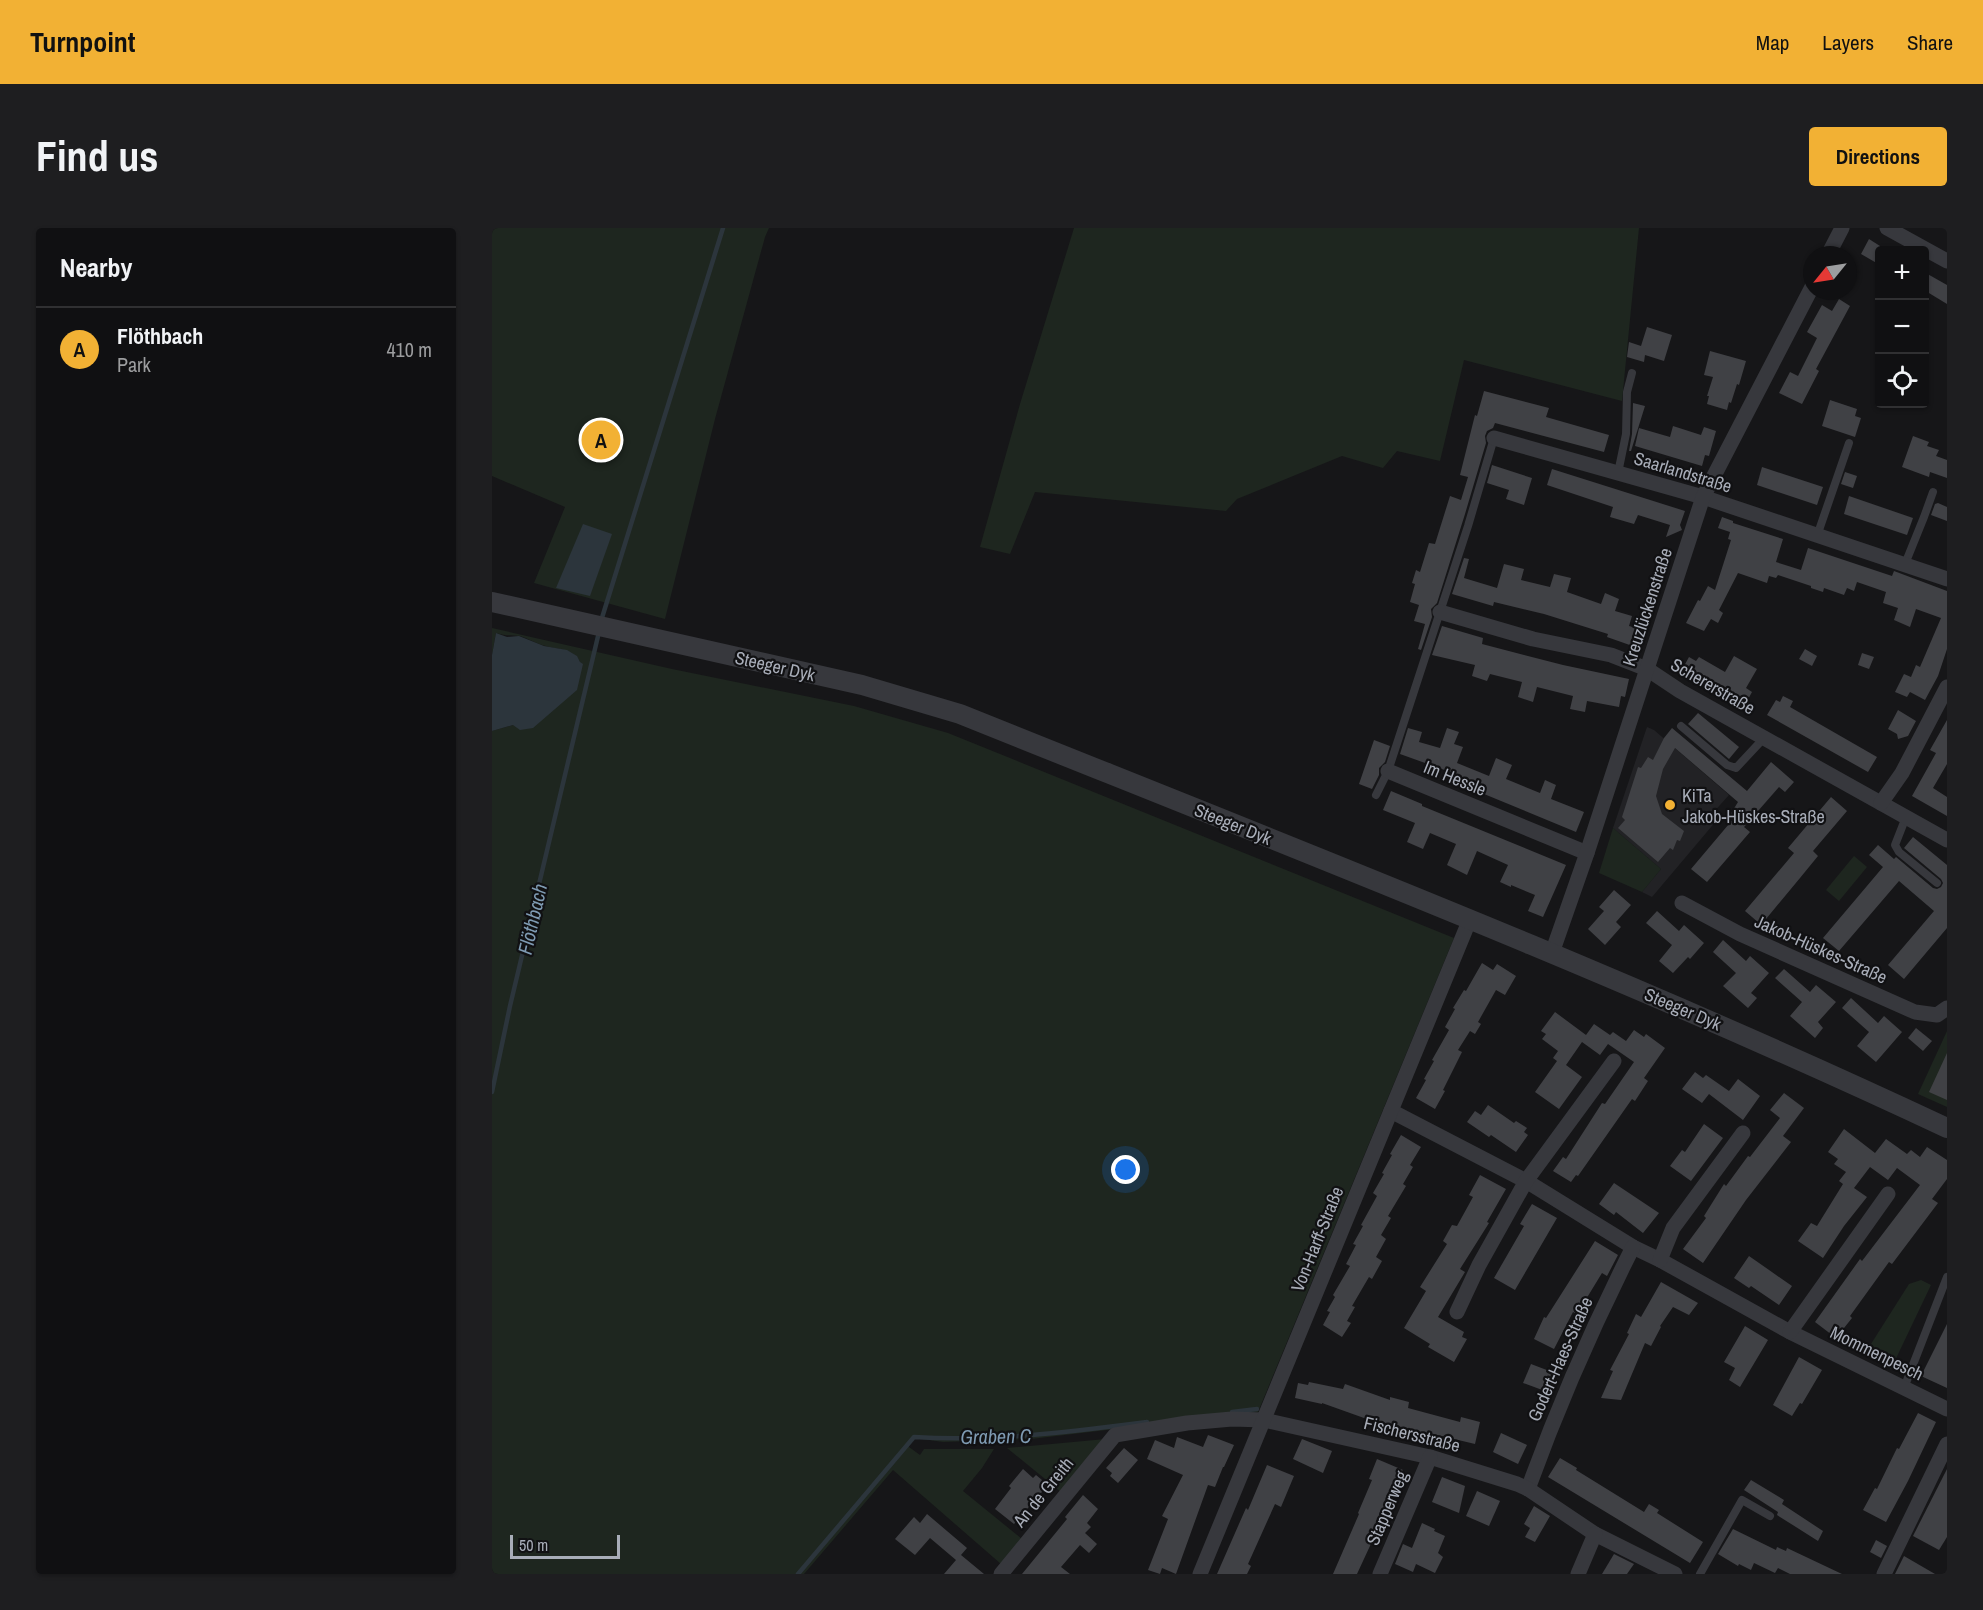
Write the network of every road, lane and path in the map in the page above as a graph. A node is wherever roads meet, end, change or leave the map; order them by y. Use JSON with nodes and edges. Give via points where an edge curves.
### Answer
{"nodes":[{"id":1,"x":1842,"y":228,"type":"edge"},
{"id":2,"x":1887,"y":228,"type":"edge"},
{"id":3,"x":1833,"y":246,"type":"edge"},
{"id":4,"x":1947,"y":261,"type":"edge"},
{"id":5,"x":1805,"y":300,"type":"edge"},
{"id":6,"x":1632,"y":373,"type":"dead end"},
{"id":7,"x":1494,"y":438,"type":"joint"},
{"id":8,"x":1849,"y":443,"type":"dead end"},
{"id":9,"x":1618,"y":473,"type":"junction"},
{"id":10,"x":1933,"y":492,"type":"dead end"},
{"id":11,"x":1702,"y":497,"type":"junction"},
{"id":12,"x":1817,"y":536,"type":"junction"},
{"id":13,"x":1905,"y":564,"type":"junction"},
{"id":14,"x":1947,"y":579,"type":"edge"},
{"id":15,"x":492,"y":602,"type":"edge"},
{"id":16,"x":1440,"y":612,"type":"junction"},
{"id":17,"x":1647,"y":669,"type":"junction"},
{"id":18,"x":1947,"y":687,"type":"edge"},
{"id":19,"x":1681,"y":726,"type":"dead end"},
{"id":20,"x":1764,"y":738,"type":"junction"},
{"id":21,"x":1388,"y":771,"type":"junction"},
{"id":22,"x":1376,"y":795,"type":"dead end"},
{"id":23,"x":1881,"y":802,"type":"junction"},
{"id":24,"x":1906,"y":817,"type":"junction"},
{"id":25,"x":1947,"y":840,"type":"edge"},
{"id":26,"x":1587,"y":853,"type":"junction"},
{"id":27,"x":1937,"y":883,"type":"dead end"},
{"id":28,"x":1682,"y":903,"type":"dead end"},
{"id":29,"x":1470,"y":919,"type":"junction"},
{"id":30,"x":1552,"y":953,"type":"junction"},
{"id":31,"x":1947,"y":1008,"type":"edge"},
{"id":32,"x":1614,"y":1061,"type":"dead end"},
{"id":33,"x":1391,"y":1111,"type":"junction"},
{"id":34,"x":1947,"y":1128,"type":"edge"},
{"id":35,"x":1743,"y":1133,"type":"dead end"},
{"id":36,"x":1526,"y":1181,"type":"junction"},
{"id":37,"x":1888,"y":1194,"type":"dead end"},
{"id":38,"x":1633,"y":1247,"type":"junction"},
{"id":39,"x":1660,"y":1260,"type":"junction"},
{"id":40,"x":1947,"y":1277,"type":"edge"},
{"id":41,"x":1457,"y":1312,"type":"dead end"},
{"id":42,"x":1790,"y":1332,"type":"junction"},
{"id":43,"x":1904,"y":1388,"type":"junction"},
{"id":44,"x":1947,"y":1409,"type":"edge"},
{"id":45,"x":1264,"y":1420,"type":"junction"},
{"id":46,"x":1115,"y":1435,"type":"joint"},
{"id":47,"x":1947,"y":1444,"type":"edge"},
{"id":48,"x":1430,"y":1457,"type":"junction"},
{"id":49,"x":1528,"y":1489,"type":"junction"},
{"id":50,"x":1770,"y":1516,"type":"dead end"},
{"id":51,"x":1595,"y":1534,"type":"junction"},
{"id":52,"x":1001,"y":1574,"type":"edge"},
{"id":53,"x":1200,"y":1574,"type":"edge"},
{"id":54,"x":1380,"y":1574,"type":"edge"},
{"id":55,"x":1578,"y":1574,"type":"edge"},
{"id":56,"x":1675,"y":1574,"type":"edge"},
{"id":57,"x":1700,"y":1574,"type":"edge"},
{"id":58,"x":1884,"y":1574,"type":"edge"}],
"edges":[{"from":1,"to":3,"type":"street"},
{"from":2,"to":4,"type":"street"},
{"from":5,"to":11,"type":"street","name":"Kreuzlückenstraße"},
{"from":6,"to":9,"type":"lane"},
{"from":7,"to":9,"type":"street","name":"Saarlandstraße"},
{"from":7,"to":16,"type":"lane","name":"Saarlandstraße"},
{"from":8,"to":12,"type":"lane"},
{"from":9,"to":11,"type":"street","name":"Saarlandstraße"},
{"from":10,"to":13,"type":"lane"},
{"from":11,"to":12,"type":"street","name":"Saarlandstraße"},
{"from":11,"to":17,"type":"street","name":"Kreuzlückenstraße"},
{"from":12,"to":13,"type":"street","name":"Saarlandstraße"},
{"from":13,"to":14,"type":"street","name":"Saarlandstraße"},
{"from":15,"to":29,"type":"street","name":"Steeger Dyk","via":[[862,685],[960,714]]},
{"from":16,"to":17,"type":"street","name":"Schererstraße","via":[[1533,639],[1611,655]]},
{"from":16,"to":21,"type":"lane"},
{"from":17,"to":20,"type":"street","name":"Schererstraße"},
{"from":17,"to":26,"type":"street","name":"Kreuzlückenstraße"},
{"from":18,"to":23,"type":"street","via":[[1902,773]]},
{"from":19,"to":20,"type":"lane","via":[[1727,765],[1736,768]]},
{"from":20,"to":23,"type":"street","name":"Schererstraße"},
{"from":21,"to":22,"type":"lane"},
{"from":21,"to":26,"type":"street","name":"Im Hessle"},
{"from":23,"to":24,"type":"street","name":"Schererstraße"},
{"from":24,"to":25,"type":"street","name":"Schererstraße"},
{"from":24,"to":27,"type":"lane","via":[[1895,845]]},
{"from":26,"to":30,"type":"street","name":"Kreuzlückenstraße"},
{"from":28,"to":31,"type":"street","name":"Jakob-Hüskes-Straße","via":[[1740,934],[1915,1012],[1937,1015]]},
{"from":29,"to":30,"type":"street","name":"Steeger Dyk"},
{"from":29,"to":33,"type":"street","name":"Von-Harff-Straße"},
{"from":30,"to":34,"type":"street","name":"Steeger Dyk"},
{"from":32,"to":36,"type":"street"},
{"from":33,"to":36,"type":"street","name":"Mommenpesch"},
{"from":33,"to":45,"type":"street","name":"Von-Harff-Straße"},
{"from":35,"to":39,"type":"street","via":[[1673,1228]]},
{"from":36,"to":38,"type":"street","name":"Mommenpesch"},
{"from":36,"to":41,"type":"street"},
{"from":37,"to":42,"type":"street"},
{"from":38,"to":39,"type":"street","name":"Mommenpesch"},
{"from":38,"to":49,"type":"street","name":"Godert-Haes-Straße","via":[[1596,1320]]},
{"from":39,"to":42,"type":"street","name":"Mommenpesch"},
{"from":40,"to":43,"type":"lane"},
{"from":42,"to":43,"type":"street","name":"Mommenpesch"},
{"from":43,"to":44,"type":"street","name":"Mommenpesch"},
{"from":45,"to":46,"type":"street","name":"Fischersstraße","via":[[1187,1423]]},
{"from":45,"to":48,"type":"street","name":"Fischersstraße"},
{"from":45,"to":53,"type":"street","name":"Von-Harff-Straße"},
{"from":46,"to":52,"type":"street","name":"An de Greith"},
{"from":47,"to":58,"type":"street"},
{"from":48,"to":49,"type":"street","name":"Fischersstraße"},
{"from":48,"to":54,"type":"street","name":"Stapperweg"},
{"from":49,"to":51,"type":"street","name":"Fischersstraße"},
{"from":50,"to":57,"type":"lane","via":[[1742,1500]]},
{"from":51,"to":55,"type":"street"},
{"from":51,"to":56,"type":"street","name":"Fischersstraße"}]}
